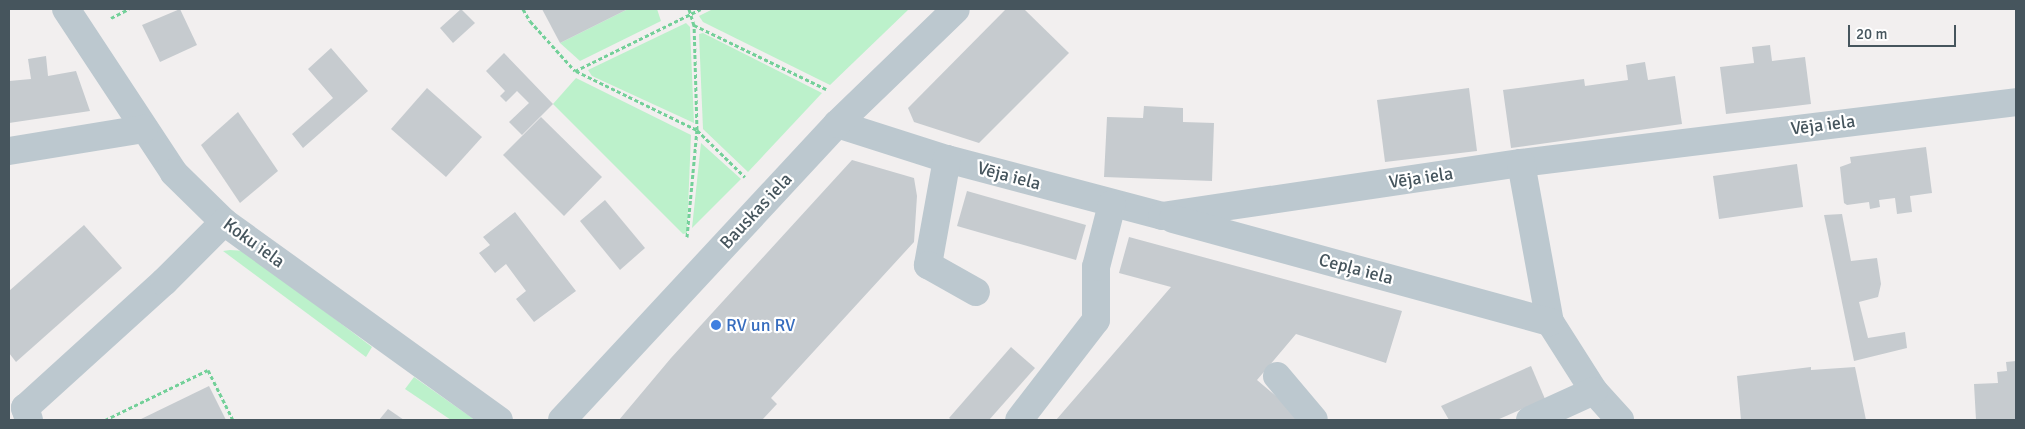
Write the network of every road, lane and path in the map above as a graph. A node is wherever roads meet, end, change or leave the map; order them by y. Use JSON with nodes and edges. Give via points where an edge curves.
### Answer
{"nodes":[{"id":1,"x":66,"y":9,"type":"edge"},
{"id":2,"x":523,"y":9,"type":"edge"},
{"id":3,"x":689,"y":9,"type":"edge"},
{"id":4,"x":701,"y":9,"type":"edge"},
{"id":5,"x":956,"y":9,"type":"edge"},
{"id":6,"x":689,"y":14,"type":"junction"},
{"id":7,"x":694,"y":26,"type":"junction"},
{"id":8,"x":576,"y":71,"type":"junction"},
{"id":9,"x":831,"y":91,"type":"dead end"},
{"id":10,"x":2016,"y":102,"type":"edge"},
{"id":11,"x":837,"y":124,"type":"junction"},
{"id":12,"x":144,"y":129,"type":"junction"},
{"id":13,"x":697,"y":130,"type":"junction"},
{"id":14,"x":9,"y":151,"type":"edge"},
{"id":15,"x":947,"y":159,"type":"junction"},
{"id":16,"x":1521,"y":163,"type":"junction"},
{"id":17,"x":747,"y":179,"type":"dead end"},
{"id":18,"x":1112,"y":204,"type":"junction"},
{"id":19,"x":1162,"y":216,"type":"junction"},
{"id":20,"x":224,"y":222,"type":"junction"},
{"id":21,"x":687,"y":241,"type":"dead end"},
{"id":22,"x":976,"y":292,"type":"dead end"},
{"id":23,"x":1550,"y":322,"type":"junction"},
{"id":24,"x":1277,"y":376,"type":"dead end"},
{"id":25,"x":1594,"y":391,"type":"junction"},
{"id":26,"x":29,"y":420,"type":"edge"},
{"id":27,"x":105,"y":420,"type":"edge"},
{"id":28,"x":233,"y":420,"type":"edge"},
{"id":29,"x":500,"y":420,"type":"edge"},
{"id":30,"x":562,"y":420,"type":"edge"},
{"id":31,"x":1019,"y":420,"type":"edge"},
{"id":32,"x":1314,"y":420,"type":"edge"},
{"id":33,"x":1530,"y":420,"type":"edge"},
{"id":34,"x":1620,"y":420,"type":"edge"}],
"edges":[{"from":1,"to":12,"type":"street","name":"Koku iela"},
{"from":2,"to":8,"type":"path"},
{"from":3,"to":6,"type":"path"},
{"from":4,"to":6,"type":"path"},
{"from":5,"to":11,"type":"street","name":"Bauskas iela"},
{"from":6,"to":7,"type":"path"},
{"from":6,"to":8,"type":"path"},
{"from":7,"to":9,"type":"path"},
{"from":7,"to":13,"type":"path"},
{"from":8,"to":13,"type":"path"},
{"from":10,"to":16,"type":"street","name":"Vēja iela"},
{"from":11,"to":15,"type":"street","name":"Vēja iela"},
{"from":11,"to":30,"type":"street","name":"Bauskas iela"},
{"from":12,"to":14,"type":"street"},
{"from":12,"to":20,"type":"street","name":"Koku iela","via":[[174,173]]},
{"from":13,"to":17,"type":"path"},
{"from":13,"to":21,"type":"path"},
{"from":15,"to":18,"type":"street","name":"Vēja iela"},
{"from":15,"to":22,"type":"street","via":[[928,264]]},
{"from":16,"to":19,"type":"street","name":"Vēja iela"},
{"from":16,"to":23,"type":"street"},
{"from":18,"to":19,"type":"street","name":"Vēja iela"},
{"from":18,"to":31,"type":"street","via":[[1096,268],[1096,320]]},
{"from":19,"to":23,"type":"street","name":"Cepļa iela"},
{"from":20,"to":26,"type":"street","via":[[164,282],[25,408]]},
{"from":20,"to":29,"type":"street","name":"Koku iela"},
{"from":23,"to":25,"type":"street"},
{"from":24,"to":32,"type":"street"},
{"from":25,"to":33,"type":"street"},
{"from":25,"to":34,"type":"street"},
{"from":27,"to":28,"type":"path","via":[[208,370]]}]}
